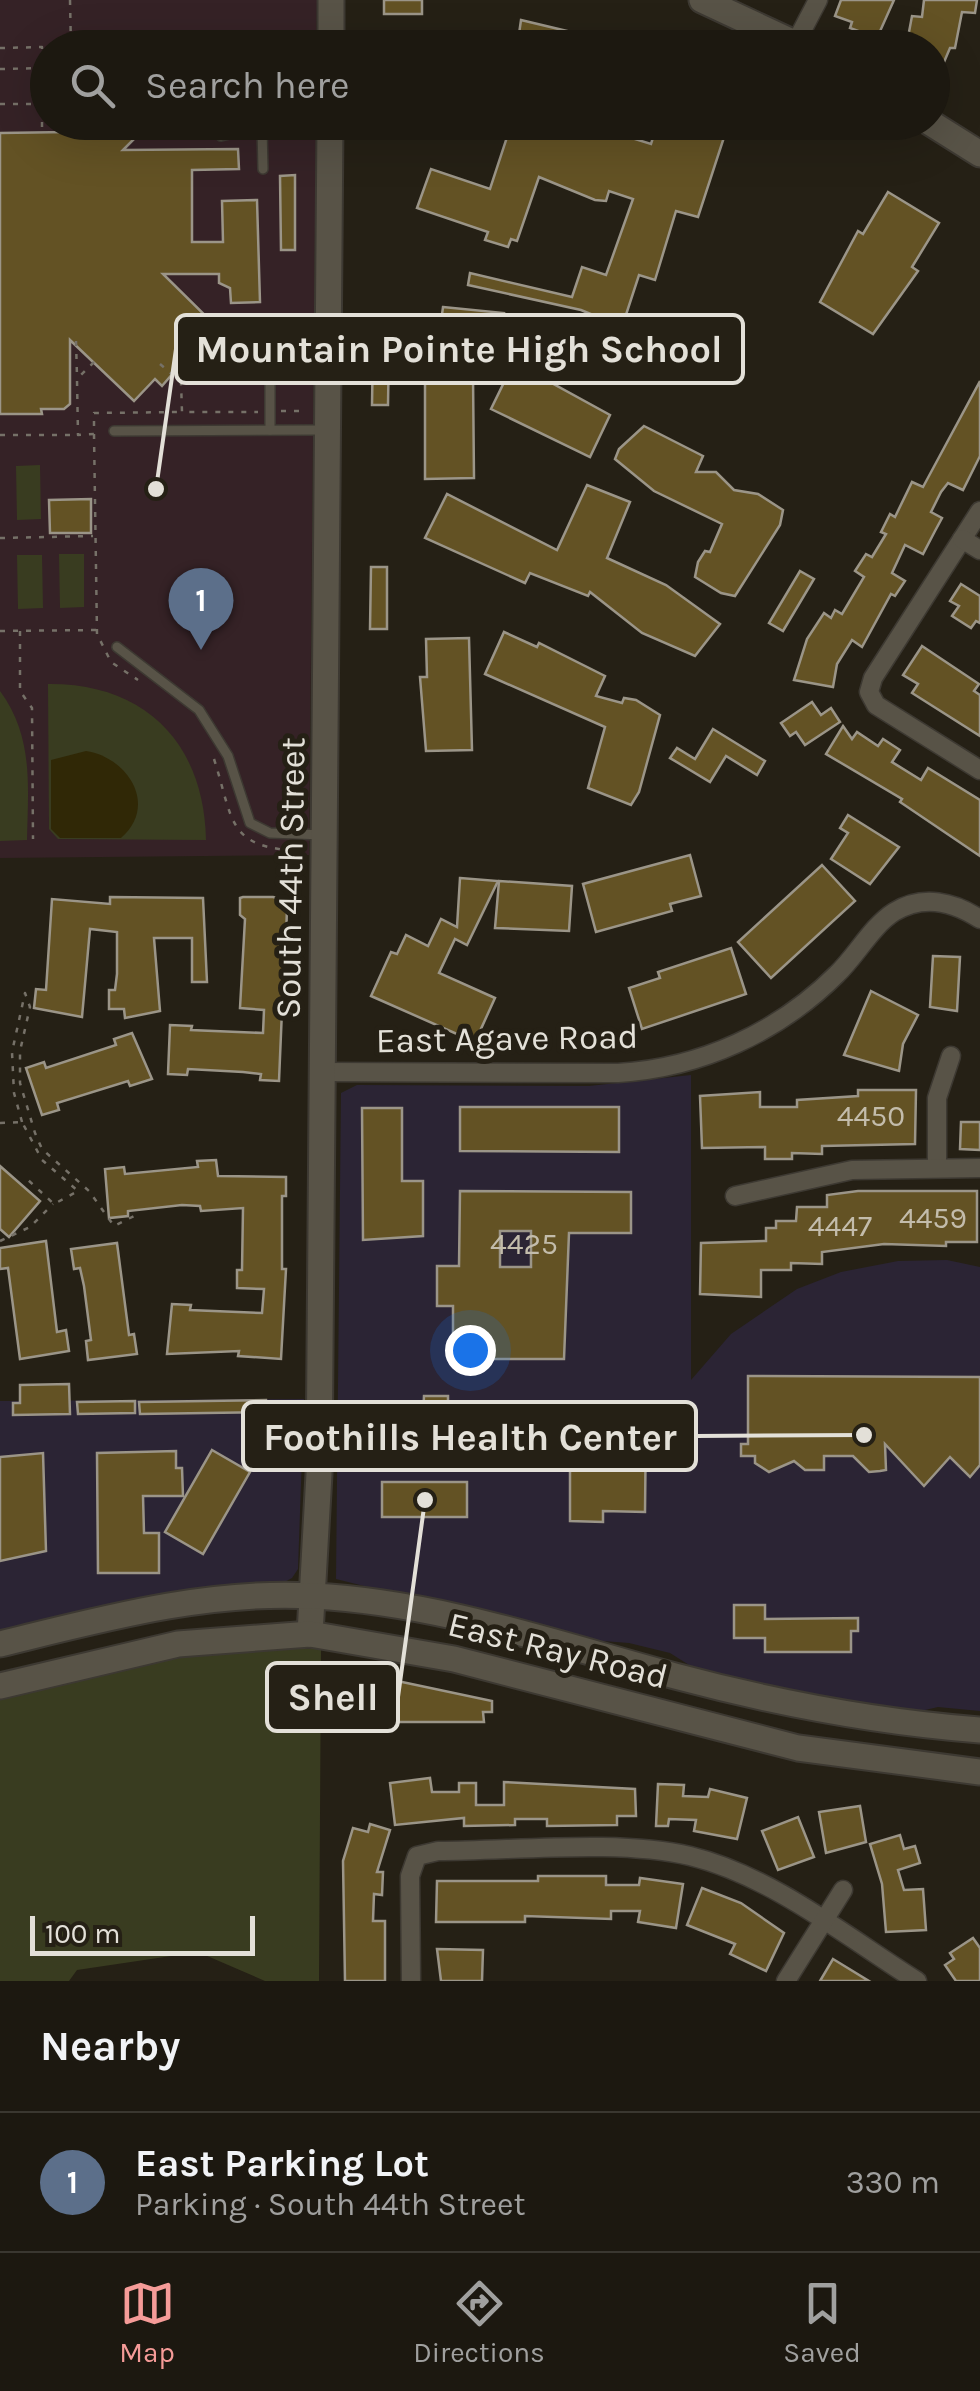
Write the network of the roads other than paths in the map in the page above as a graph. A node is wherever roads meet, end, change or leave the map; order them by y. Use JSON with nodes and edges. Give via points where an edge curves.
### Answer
{"nodes":[{"id":1,"x":331,"y":0,"type":"edge"},
{"id":2,"x":702,"y":0,"type":"edge"},
{"id":3,"x":818,"y":0,"type":"edge"},
{"id":4,"x":331,"y":30,"type":"edge"},
{"id":5,"x":768,"y":30,"type":"edge"},
{"id":6,"x":807,"y":30,"type":"edge"},
{"id":7,"x":950,"y":135,"type":"edge"},
{"id":8,"x":262,"y":140,"type":"edge"},
{"id":9,"x":330,"y":140,"type":"edge"},
{"id":10,"x":980,"y":154,"type":"edge"},
{"id":11,"x":263,"y":169,"type":"dead end"},
{"id":12,"x":270,"y":364,"type":"dead end"},
{"id":13,"x":270,"y":430,"type":"junction"},
{"id":14,"x":328,"y":430,"type":"junction"},
{"id":15,"x":114,"y":431,"type":"dead end"},
{"id":16,"x":980,"y":511,"type":"edge"},
{"id":17,"x":962,"y":539,"type":"junction"},
{"id":18,"x":980,"y":550,"type":"edge"},
{"id":19,"x":116,"y":646,"type":"dead end"},
{"id":20,"x":980,"y":770,"type":"edge"},
{"id":21,"x":326,"y":836,"type":"junction"},
{"id":22,"x":980,"y":919,"type":"edge"},
{"id":23,"x":951,"y":1056,"type":"dead end"},
{"id":24,"x":323,"y":1072,"type":"junction"},
{"id":25,"x":937,"y":1168,"type":"junction"},
{"id":26,"x":980,"y":1168,"type":"edge"},
{"id":27,"x":735,"y":1196,"type":"dead end"},
{"id":28,"x":312,"y":1596,"type":"junction"},
{"id":29,"x":310,"y":1634,"type":"junction"},
{"id":30,"x":0,"y":1644,"type":"edge"},
{"id":31,"x":0,"y":1686,"type":"edge"},
{"id":32,"x":980,"y":1730,"type":"edge"},
{"id":33,"x":980,"y":1772,"type":"edge"},
{"id":34,"x":843,"y":1890,"type":"dead end"},
{"id":35,"x":823,"y":1922,"type":"junction"},
{"id":36,"x":411,"y":1981,"type":"edge"},
{"id":37,"x":786,"y":1981,"type":"edge"},
{"id":38,"x":917,"y":1981,"type":"edge"}],
"edges":[{"from":1,"to":4,"type":"main road"},
{"from":2,"to":5,"type":"main road"},
{"from":3,"to":6,"type":"street"},
{"from":7,"to":10,"type":"main road"},
{"from":8,"to":11,"type":"lane"},
{"from":9,"to":14,"type":"main road","name":"South 44th Street"},
{"from":12,"to":13,"type":"lane"},
{"from":13,"to":14,"type":"lane"},
{"from":13,"to":15,"type":"lane"},
{"from":14,"to":21,"type":"main road","name":"South 44th Street"},
{"from":16,"to":17,"type":"street"},
{"from":17,"to":18,"type":"street"},
{"from":17,"to":20,"type":"street","via":[[869,692],[876,704]]},
{"from":19,"to":21,"type":"lane","via":[[199,710],[231,764],[250,823],[270,834]]},
{"from":21,"to":24,"type":"main road","name":"South 44th Street"},
{"from":22,"to":24,"type":"street","name":"East Agave Road","via":[[936,901],[895,911],[803,1005],[758,1034],[700,1058],[618,1072]]},
{"from":23,"to":25,"type":"street","via":[[937,1098]]},
{"from":24,"to":28,"type":"main road","name":"South 44th Street"},
{"from":25,"to":26,"type":"street"},
{"from":25,"to":27,"type":"street","via":[[852,1170]]},
{"from":28,"to":29,"type":"main road","name":"South 44th Street"},
{"from":28,"to":30,"type":"main road","name":"East Ray Road","via":[[174,1604]]},
{"from":28,"to":32,"type":"main road","name":"East Ray Road","via":[[456,1616],[810,1710]]},
{"from":29,"to":31,"type":"main road","name":"East Ray Road","via":[[178,1644]]},
{"from":29,"to":33,"type":"main road","name":"East Ray Road","via":[[454,1658],[798,1748]]},
{"from":34,"to":35,"type":"street"},
{"from":35,"to":36,"type":"street","via":[[735,1872],[688,1856],[634,1850],[438,1852],[417,1856],[410,1876]]},
{"from":35,"to":37,"type":"street"},
{"from":35,"to":38,"type":"street"}]}
